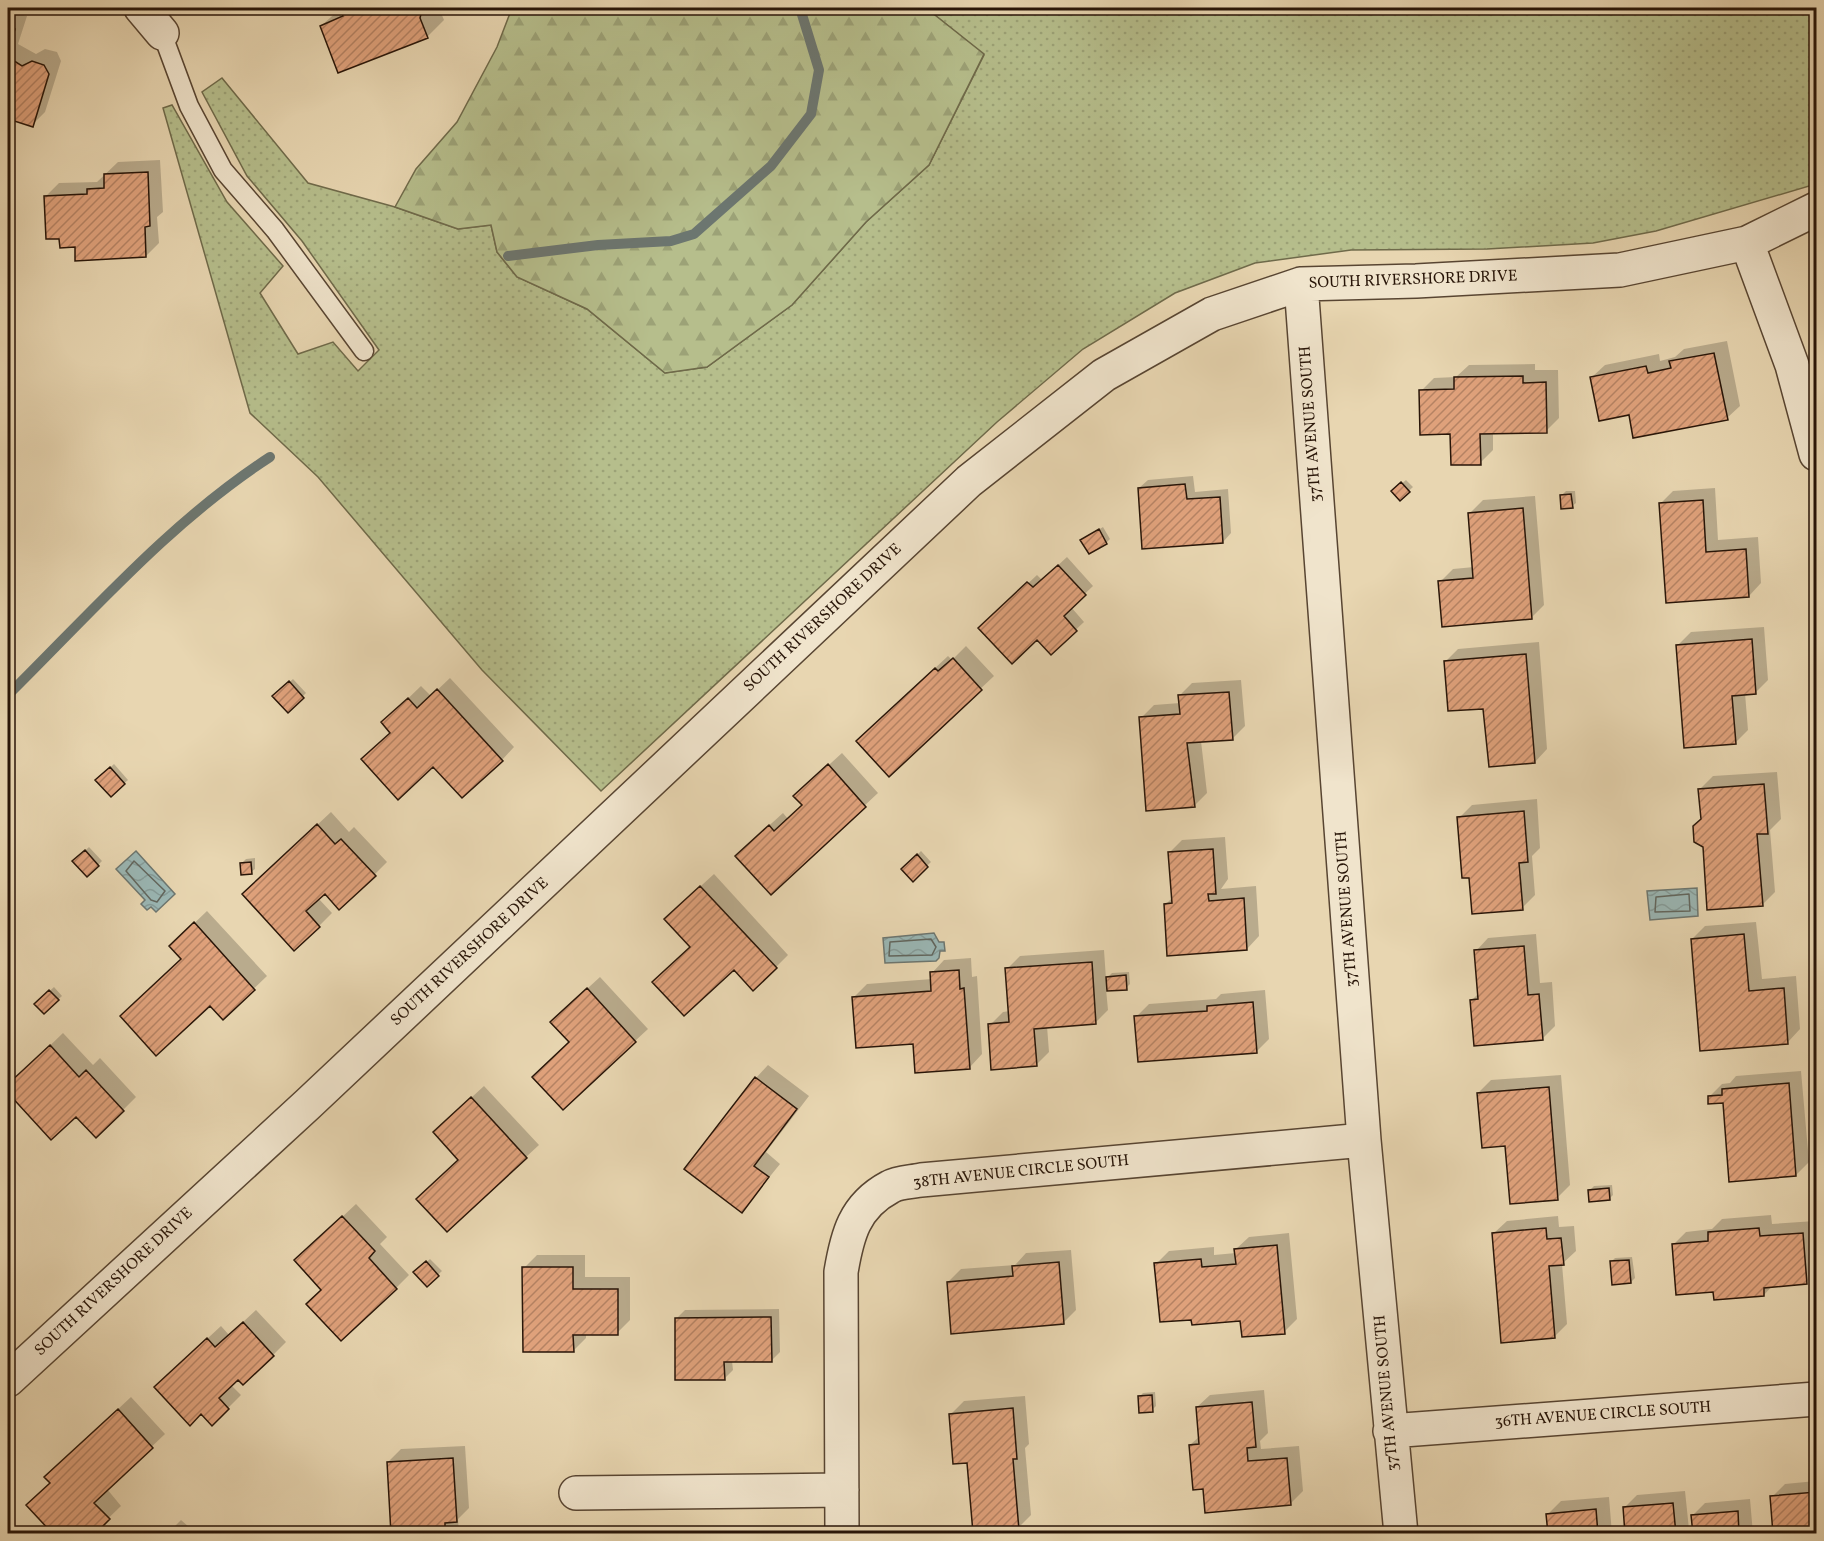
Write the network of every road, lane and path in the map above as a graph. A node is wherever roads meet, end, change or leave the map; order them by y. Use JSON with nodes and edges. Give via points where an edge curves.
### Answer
{"nodes":[{"id":1,"x":141,"y":8,"type":"edge"},
{"id":2,"x":162,"y":33,"type":"joint"},
{"id":3,"x":1816,"y":209,"type":"edge"},
{"id":4,"x":1748,"y":243,"type":"junction"},
{"id":5,"x":1301,"y":284,"type":"junction"},
{"id":6,"x":364,"y":351,"type":"dead end"},
{"id":7,"x":1816,"y":454,"type":"edge"},
{"id":8,"x":1364,"y":1140,"type":"junction"},
{"id":9,"x":8,"y":1380,"type":"edge"},
{"id":10,"x":1816,"y":1399,"type":"edge"},
{"id":11,"x":1390,"y":1431,"type":"junction"},
{"id":12,"x":842,"y":1490,"type":"junction"},
{"id":13,"x":576,"y":1492,"type":"dead end"},
{"id":14,"x":842,"y":1533,"type":"edge"},
{"id":15,"x":1401,"y":1533,"type":"edge"}],
"edges":[{"from":1,"to":2,"type":"street"},
{"from":2,"to":6,"type":"lane","via":[[189,106],[223,170],[275,230]]},
{"from":3,"to":4,"type":"street","name":"SOUTH RIVERSHORE DRIVE"},
{"from":4,"to":5,"type":"street","name":"SOUTH RIVERSHORE DRIVE","via":[[1620,270]]},
{"from":4,"to":7,"type":"street","via":[[1792,365]]},
{"from":5,"to":8,"type":"street","name":"37TH AVENUE SOUTH"},
{"from":5,"to":9,"type":"street","name":"SOUTH RIVERSHORE DRIVE","via":[[1212,314],[1104,375],[969,481],[308,1104]]},
{"from":8,"to":11,"type":"street","name":"37TH AVENUE SOUTH"},
{"from":8,"to":12,"type":"street","name":"38TH AVENUE CIRCLE SOUTH","via":[[890,1186],[864,1207],[848,1234],[841,1272]]},
{"from":10,"to":11,"type":"street","name":"36TH AVENUE CIRCLE SOUTH"},
{"from":11,"to":15,"type":"street","name":"37TH AVENUE SOUTH"},
{"from":12,"to":13,"type":"street"},
{"from":12,"to":14,"type":"street","name":"38TH AVENUE CIRCLE SOUTH"}]}
